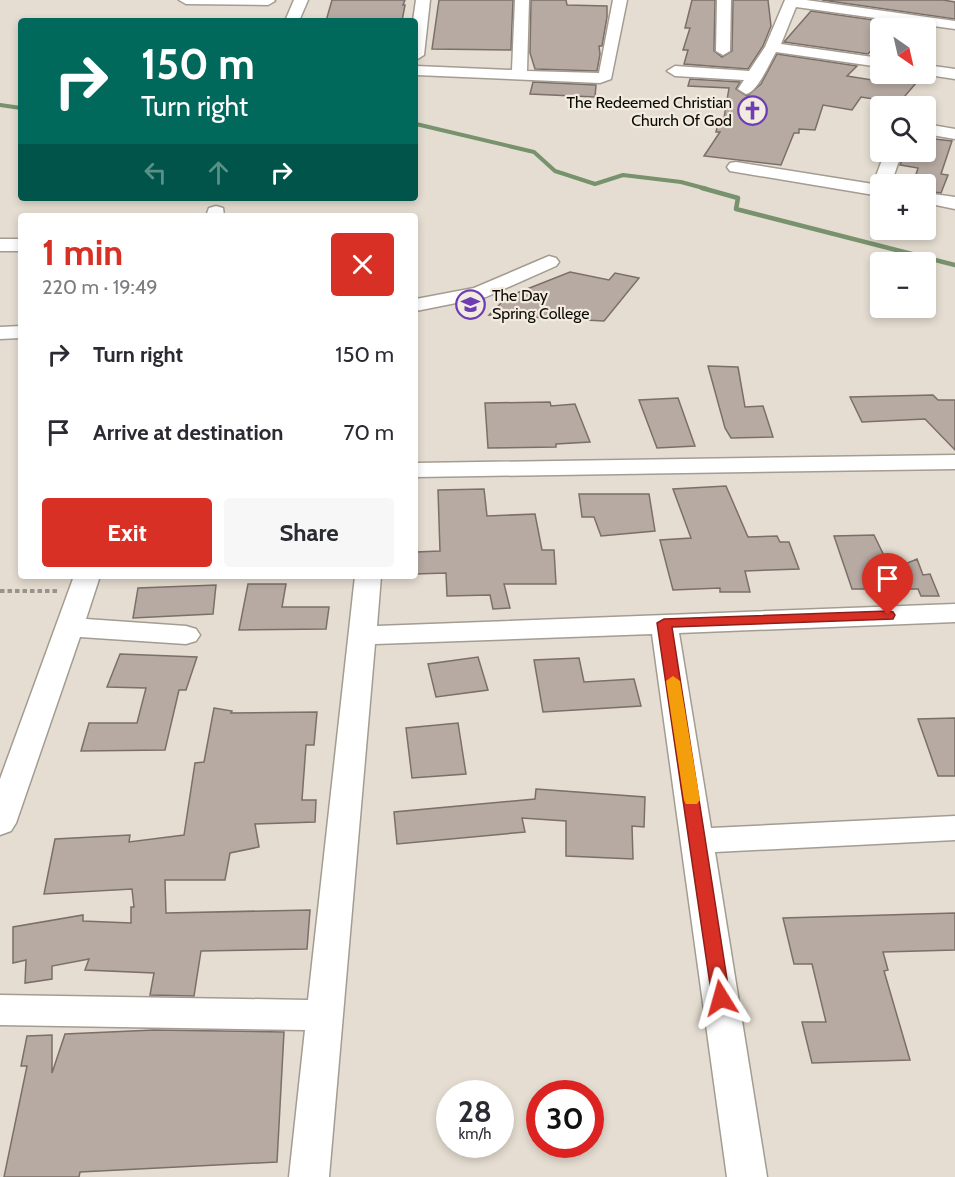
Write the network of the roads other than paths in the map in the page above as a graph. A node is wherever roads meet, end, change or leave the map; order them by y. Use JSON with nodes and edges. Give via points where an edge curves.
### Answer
{"nodes":[{"id":1,"x":186,"y":0,"type":"edge"},
{"id":2,"x":301,"y":0,"type":"edge"},
{"id":3,"x":423,"y":0,"type":"edge"},
{"id":4,"x":522,"y":0,"type":"edge"},
{"id":5,"x":620,"y":0,"type":"edge"},
{"id":6,"x":724,"y":0,"type":"edge"},
{"id":7,"x":268,"y":1,"type":"edge"},
{"id":8,"x":792,"y":1,"type":"edge"},
{"id":9,"x":293,"y":18,"type":"edge"},
{"id":10,"x":955,"y":25,"type":"edge"},
{"id":11,"x":418,"y":39,"type":"edge"},
{"id":12,"x":772,"y":47,"type":"junction"},
{"id":13,"x":723,"y":51,"type":"dead end"},
{"id":14,"x":955,"y":55,"type":"edge"},
{"id":15,"x":870,"y":62,"type":"edge"},
{"id":16,"x":418,"y":71,"type":"edge"},
{"id":17,"x":675,"y":71,"type":"dead end"},
{"id":18,"x":936,"y":71,"type":"edge"},
{"id":19,"x":951,"y":73,"type":"edge"},
{"id":20,"x":519,"y":76,"type":"junction"},
{"id":21,"x":756,"y":76,"type":"junction"},
{"id":22,"x":746,"y":89,"type":"dead end"},
{"id":23,"x":936,"y":131,"type":"edge"},
{"id":24,"x":955,"y":134,"type":"edge"},
{"id":25,"x":736,"y":167,"type":"dead end"},
{"id":26,"x":870,"y":187,"type":"edge"},
{"id":27,"x":936,"y":200,"type":"edge"},
{"id":28,"x":955,"y":203,"type":"edge"},
{"id":29,"x":0,"y":245,"type":"edge"},
{"id":30,"x":18,"y":245,"type":"edge"},
{"id":31,"x":549,"y":262,"type":"dead end"},
{"id":32,"x":418,"y":305,"type":"edge"},
{"id":33,"x":18,"y":332,"type":"edge"},
{"id":34,"x":0,"y":333,"type":"edge"},
{"id":35,"x":955,"y":462,"type":"edge"},
{"id":36,"x":418,"y":470,"type":"edge"},
{"id":37,"x":368,"y":579,"type":"edge"},
{"id":38,"x":84,"y":584,"type":"edge"},
{"id":39,"x":955,"y":613,"type":"edge"},
{"id":40,"x":664,"y":623,"type":"junction"},
{"id":41,"x":69,"y":627,"type":"junction"},
{"id":42,"x":186,"y":635,"type":"dead end"},
{"id":43,"x":363,"y":636,"type":"junction"},
{"id":44,"x":0,"y":823,"type":"edge"},
{"id":45,"x":955,"y":828,"type":"edge"},
{"id":46,"x":698,"y":841,"type":"junction"},
{"id":47,"x":0,"y":1010,"type":"edge"},
{"id":48,"x":325,"y":1015,"type":"junction"},
{"id":49,"x":309,"y":1177,"type":"edge"},
{"id":50,"x":747,"y":1177,"type":"edge"}],
"edges":[{"from":1,"to":7,"type":"street"},
{"from":2,"to":9,"type":"street"},
{"from":3,"to":11,"type":"street"},
{"from":4,"to":20,"type":"street"},
{"from":5,"to":20,"type":"street","via":[[606,76]]},
{"from":6,"to":13,"type":"street"},
{"from":8,"to":10,"type":"street"},
{"from":8,"to":12,"type":"street"},
{"from":12,"to":15,"type":"street"},
{"from":12,"to":21,"type":"street"},
{"from":14,"to":19,"type":"street"},
{"from":16,"to":20,"type":"street"},
{"from":17,"to":21,"type":"street"},
{"from":18,"to":19,"type":"street"},
{"from":21,"to":22,"type":"street"},
{"from":23,"to":24,"type":"street"},
{"from":25,"to":26,"type":"street"},
{"from":27,"to":28,"type":"street"},
{"from":29,"to":30,"type":"street"},
{"from":31,"to":32,"type":"street","via":[[479,293]]},
{"from":33,"to":34,"type":"street"},
{"from":35,"to":36,"type":"street"},
{"from":37,"to":43,"type":"street"},
{"from":38,"to":41,"type":"street"},
{"from":39,"to":40,"type":"street"},
{"from":40,"to":43,"type":"street"},
{"from":40,"to":46,"type":"street"},
{"from":41,"to":42,"type":"street"},
{"from":41,"to":44,"type":"street"},
{"from":43,"to":48,"type":"street"},
{"from":45,"to":46,"type":"street"},
{"from":46,"to":50,"type":"street"},
{"from":47,"to":48,"type":"street"},
{"from":48,"to":49,"type":"street"}]}
